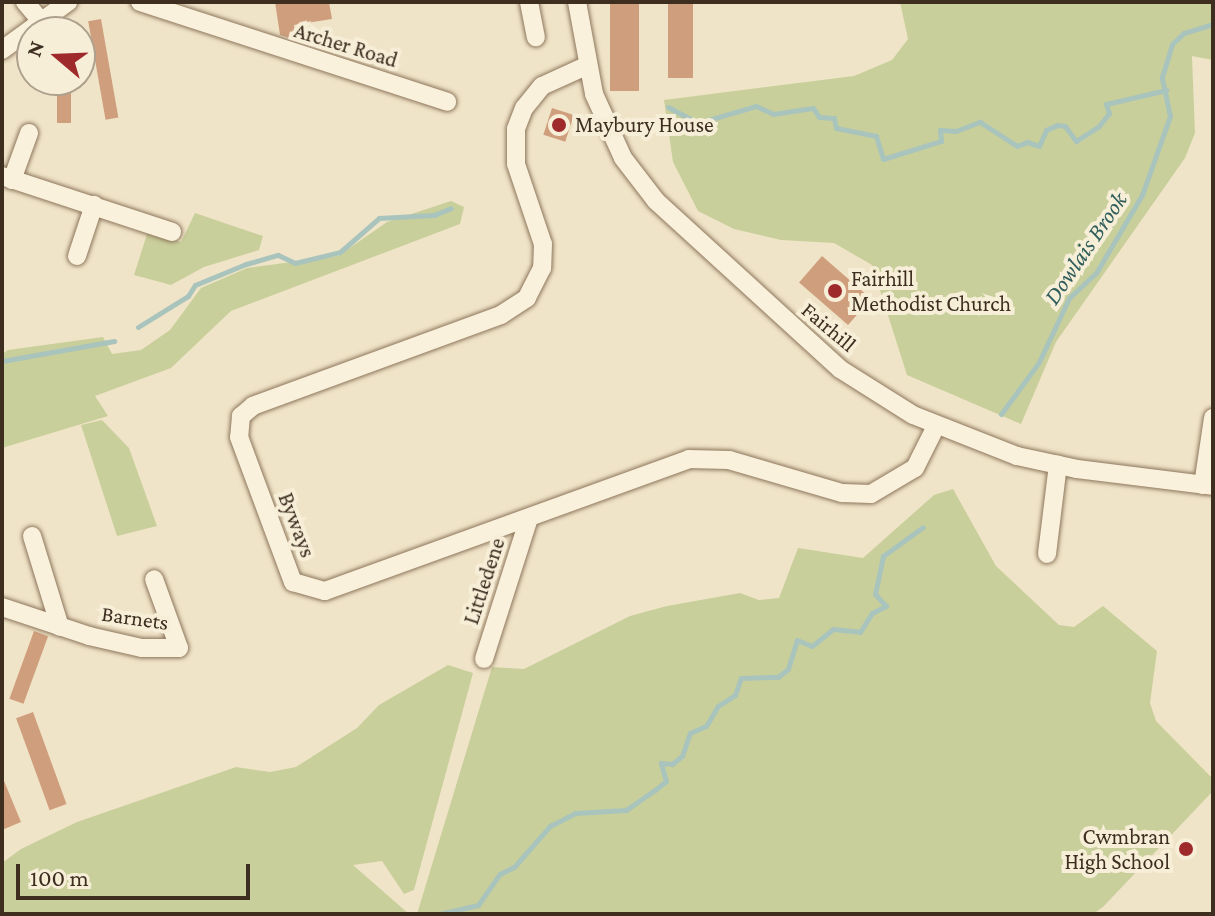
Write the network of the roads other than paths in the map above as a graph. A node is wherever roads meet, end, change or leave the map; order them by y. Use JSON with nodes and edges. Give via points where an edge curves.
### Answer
{"nodes":[{"id":1,"x":68,"y":2,"type":"edge"},
{"id":2,"x":140,"y":2,"type":"edge"},
{"id":3,"x":529,"y":2,"type":"edge"},
{"id":4,"x":577,"y":2,"type":"edge"},
{"id":5,"x":48,"y":16,"type":"edge"},
{"id":6,"x":536,"y":37,"type":"dead end"},
{"id":7,"x":586,"y":66,"type":"junction"},
{"id":8,"x":447,"y":102,"type":"dead end"},
{"id":9,"x":29,"y":133,"type":"dead end"},
{"id":10,"x":7,"y":178,"type":"edge"},
{"id":11,"x":94,"y":205,"type":"junction"},
{"id":12,"x":172,"y":232,"type":"dead end"},
{"id":13,"x":77,"y":256,"type":"dead end"},
{"id":14,"x":1213,"y":418,"type":"edge"},
{"id":15,"x":936,"y":426,"type":"junction"},
{"id":16,"x":1058,"y":465,"type":"junction"},
{"id":17,"x":1208,"y":485,"type":"edge"},
{"id":18,"x":529,"y":518,"type":"junction"},
{"id":19,"x":32,"y":536,"type":"dead end"},
{"id":20,"x":1047,"y":554,"type":"dead end"},
{"id":21,"x":154,"y":579,"type":"dead end"},
{"id":22,"x":2,"y":607,"type":"edge"},
{"id":23,"x":60,"y":627,"type":"junction"},
{"id":24,"x":484,"y":659,"type":"dead end"}],
"edges":[{"from":1,"to":5,"type":"street"},
{"from":2,"to":8,"type":"street","name":"Archer Road"},
{"from":3,"to":6,"type":"street"},
{"from":4,"to":7,"type":"street","name":"Fairhill"},
{"from":7,"to":15,"type":"street","name":"Fairhill","via":[[613,139],[656,201],[840,369]]},
{"from":7,"to":18,"type":"street","name":"Byways","via":[[542,86],[524,108],[516,129],[516,164],[543,244],[542,268],[527,298],[501,315],[253,406],[237,427],[282,557],[302,589],[325,591]]},
{"from":9,"to":10,"type":"street"},
{"from":10,"to":11,"type":"street"},
{"from":11,"to":12,"type":"street"},
{"from":11,"to":13,"type":"street"},
{"from":14,"to":17,"type":"street"},
{"from":15,"to":16,"type":"street","name":"Fairhill"},
{"from":15,"to":18,"type":"street","name":"Byways","via":[[915,468],[871,494],[842,493],[708,457],[689,459]]},
{"from":16,"to":17,"type":"street","name":"Fairhill"},
{"from":16,"to":20,"type":"street"},
{"from":18,"to":24,"type":"street","name":"Littledene"},
{"from":19,"to":23,"type":"street"},
{"from":21,"to":23,"type":"street","name":"Barnets","via":[[179,648],[142,648]]},
{"from":22,"to":23,"type":"street","name":"Barnets"}]}
